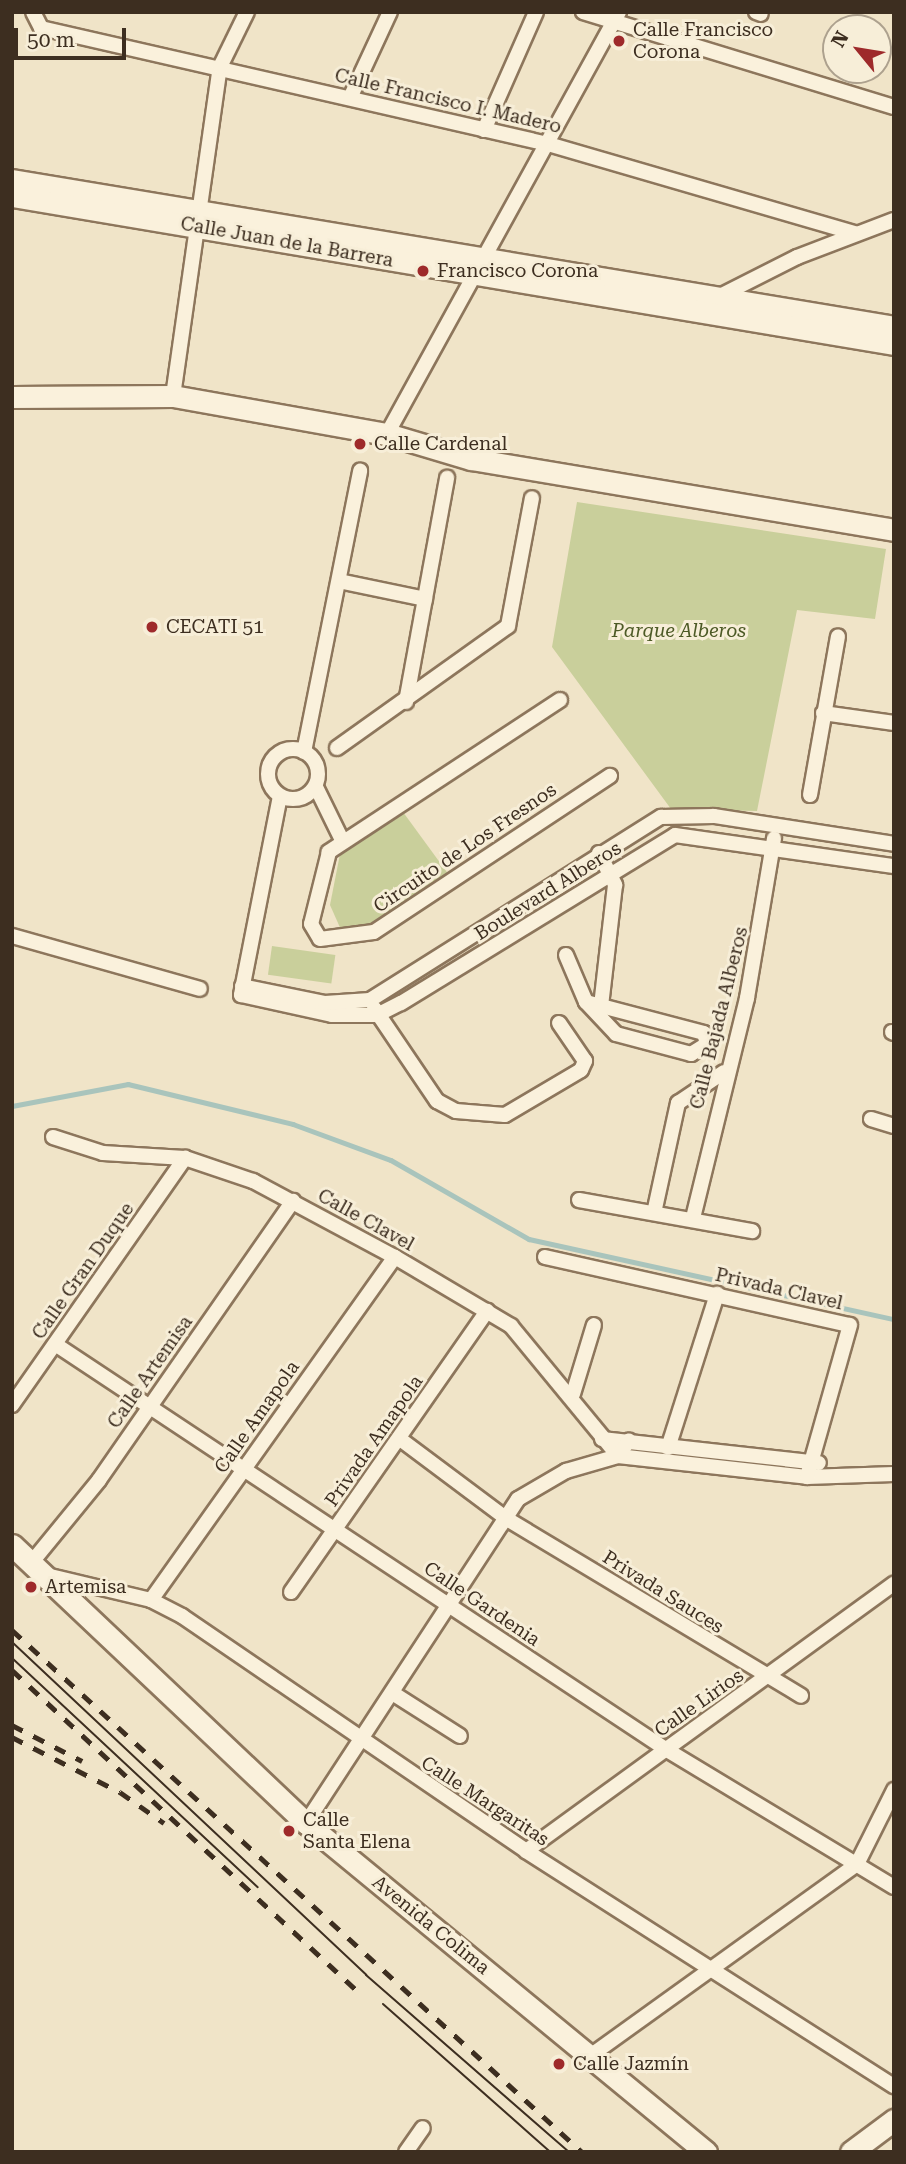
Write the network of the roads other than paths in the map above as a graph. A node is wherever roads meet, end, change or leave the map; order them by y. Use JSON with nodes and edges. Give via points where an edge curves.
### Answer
{"nodes":[{"id":1,"x":247,"y":12,"type":"edge"},
{"id":2,"x":390,"y":12,"type":"edge"},
{"id":3,"x":536,"y":12,"type":"edge"},
{"id":4,"x":583,"y":12,"type":"edge"},
{"id":5,"x":32,"y":14,"type":"edge"},
{"id":6,"x":617,"y":17,"type":"edge"},
{"id":7,"x":220,"y":67,"type":"junction"},
{"id":8,"x":350,"y":97,"type":"junction"},
{"id":9,"x":894,"y":107,"type":"edge"},
{"id":10,"x":484,"y":130,"type":"junction"},
{"id":11,"x":548,"y":144,"type":"junction"},
{"id":12,"x":12,"y":180,"type":"edge"},
{"id":13,"x":12,"y":197,"type":"edge"},
{"id":14,"x":195,"y":219,"type":"junction"},
{"id":15,"x":894,"y":220,"type":"edge"},
{"id":16,"x":855,"y":233,"type":"junction"},
{"id":17,"x":478,"y":265,"type":"junction"},
{"id":18,"x":712,"y":304,"type":"junction"},
{"id":19,"x":894,"y":327,"type":"edge"},
{"id":20,"x":894,"y":344,"type":"edge"},
{"id":21,"x":173,"y":396,"type":"junction"},
{"id":22,"x":12,"y":397,"type":"edge"},
{"id":23,"x":387,"y":434,"type":"junction"},
{"id":24,"x":360,"y":471,"type":"dead end"},
{"id":25,"x":447,"y":478,"type":"dead end"},
{"id":26,"x":531,"y":498,"type":"dead end"},
{"id":27,"x":894,"y":530,"type":"edge"},
{"id":28,"x":339,"y":581,"type":"junction"},
{"id":29,"x":425,"y":599,"type":"junction"},
{"id":30,"x":838,"y":636,"type":"dead end"},
{"id":31,"x":560,"y":700,"type":"dead end"},
{"id":32,"x":406,"y":702,"type":"junction"},
{"id":33,"x":823,"y":713,"type":"junction"},
{"id":34,"x":894,"y":723,"type":"edge"},
{"id":35,"x":337,"y":748,"type":"dead end"},
{"id":36,"x":304,"y":752,"type":"junction"},
{"id":37,"x":610,"y":776,"type":"dead end"},
{"id":38,"x":316,"y":787,"type":"junction"},
{"id":39,"x":810,"y":794,"type":"dead end"},
{"id":40,"x":280,"y":796,"type":"junction"},
{"id":41,"x":776,"y":826,"type":"junction"},
{"id":42,"x":343,"y":842,"type":"junction"},
{"id":43,"x":894,"y":844,"type":"edge"},
{"id":44,"x":773,"y":846,"type":"junction"},
{"id":45,"x":599,"y":853,"type":"junction"},
{"id":46,"x":894,"y":866,"type":"edge"},
{"id":47,"x":611,"y":872,"type":"junction"},
{"id":48,"x":12,"y":936,"type":"edge"},
{"id":49,"x":566,"y":955,"type":"dead end"},
{"id":50,"x":242,"y":986,"type":"junction"},
{"id":51,"x":200,"y":989,"type":"dead end"},
{"id":52,"x":370,"y":1000,"type":"junction"},
{"id":53,"x":593,"y":1004,"type":"junction"},
{"id":54,"x":377,"y":1015,"type":"junction"},
{"id":55,"x":559,"y":1023,"type":"dead end"},
{"id":56,"x":724,"y":1072,"type":"junction"},
{"id":57,"x":871,"y":1119,"type":"dead end"},
{"id":58,"x":894,"y":1126,"type":"edge"},
{"id":59,"x":53,"y":1137,"type":"dead end"},
{"id":60,"x":185,"y":1158,"type":"junction"},
{"id":61,"x":579,"y":1200,"type":"dead end"},
{"id":62,"x":293,"y":1201,"type":"junction"},
{"id":63,"x":654,"y":1213,"type":"junction"},
{"id":64,"x":693,"y":1218,"type":"junction"},
{"id":65,"x":752,"y":1231,"type":"dead end"},
{"id":66,"x":395,"y":1257,"type":"junction"},
{"id":67,"x":545,"y":1257,"type":"dead end"},
{"id":68,"x":717,"y":1294,"type":"junction"},
{"id":69,"x":487,"y":1311,"type":"junction"},
{"id":70,"x":594,"y":1325,"type":"dead end"},
{"id":71,"x":55,"y":1344,"type":"junction"},
{"id":72,"x":573,"y":1394,"type":"junction"},
{"id":73,"x":12,"y":1405,"type":"edge"},
{"id":74,"x":150,"y":1406,"type":"junction"},
{"id":75,"x":400,"y":1438,"type":"junction"},
{"id":76,"x":602,"y":1439,"type":"junction"},
{"id":77,"x":629,"y":1440,"type":"junction"},
{"id":78,"x":668,"y":1448,"type":"junction"},
{"id":79,"x":618,"y":1456,"type":"junction"},
{"id":80,"x":812,"y":1459,"type":"junction"},
{"id":81,"x":245,"y":1467,"type":"junction"},
{"id":82,"x":837,"y":1472,"type":"junction"},
{"id":83,"x":894,"y":1474,"type":"edge"},
{"id":84,"x":807,"y":1477,"type":"junction"},
{"id":85,"x":507,"y":1519,"type":"junction"},
{"id":86,"x":336,"y":1529,"type":"junction"},
{"id":87,"x":12,"y":1545,"type":"edge"},
{"id":88,"x":39,"y":1568,"type":"junction"},
{"id":89,"x":894,"y":1584,"type":"edge"},
{"id":90,"x":291,"y":1592,"type":"dead end"},
{"id":91,"x":151,"y":1600,"type":"junction"},
{"id":92,"x":452,"y":1608,"type":"junction"},
{"id":93,"x":766,"y":1679,"type":"junction"},
{"id":94,"x":394,"y":1694,"type":"junction"},
{"id":95,"x":801,"y":1696,"type":"dead end"},
{"id":96,"x":460,"y":1736,"type":"dead end"},
{"id":97,"x":362,"y":1742,"type":"junction"},
{"id":98,"x":667,"y":1750,"type":"junction"},
{"id":99,"x":894,"y":1790,"type":"edge"},
{"id":100,"x":306,"y":1823,"type":"junction"},
{"id":101,"x":526,"y":1851,"type":"junction"},
{"id":102,"x":857,"y":1864,"type":"junction"},
{"id":103,"x":894,"y":1887,"type":"edge"},
{"id":104,"x":709,"y":1967,"type":"junction"},
{"id":105,"x":590,"y":2056,"type":"junction"},
{"id":106,"x":894,"y":2086,"type":"edge"},
{"id":107,"x":892,"y":2124,"type":"edge"},
{"id":108,"x":423,"y":2128,"type":"dead end"},
{"id":109,"x":406,"y":2152,"type":"edge"},
{"id":110,"x":706,"y":2152,"type":"edge"},
{"id":111,"x":850,"y":2152,"type":"edge"}],
"edges":[{"from":1,"to":7,"type":"street"},
{"from":2,"to":8,"type":"street"},
{"from":3,"to":10,"type":"street"},
{"from":4,"to":6,"type":"street"},
{"from":5,"to":7,"type":"street","name":"Calle Francisco I. Madero","via":[[41,28]]},
{"from":6,"to":9,"type":"street"},
{"from":6,"to":11,"type":"street"},
{"from":7,"to":8,"type":"street","name":"Calle Francisco I. Madero"},
{"from":7,"to":14,"type":"street"},
{"from":8,"to":10,"type":"street","name":"Calle Francisco I. Madero"},
{"from":10,"to":11,"type":"street","name":"Calle Francisco I. Madero"},
{"from":11,"to":16,"type":"street","name":"Calle Francisco I. Madero"},
{"from":11,"to":17,"type":"street"},
{"from":12,"to":14,"type":"street","name":"Calle Juan de la Barrera"},
{"from":13,"to":14,"type":"street","name":"Calle Juan de la Barrera"},
{"from":14,"to":17,"type":"street","name":"Calle Juan de la Barrera"},
{"from":14,"to":21,"type":"street"},
{"from":15,"to":16,"type":"street"},
{"from":16,"to":18,"type":"street"},
{"from":17,"to":18,"type":"street","name":"Calle Juan de la Barrera"},
{"from":17,"to":23,"type":"street"},
{"from":18,"to":19,"type":"street","name":"Calle Juan de la Barrera"},
{"from":18,"to":20,"type":"street","name":"Calle Juan de la Barrera"},
{"from":21,"to":22,"type":"street"},
{"from":21,"to":23,"type":"street"},
{"from":23,"to":27,"type":"street","via":[[471,459]]},
{"from":24,"to":28,"type":"street"},
{"from":25,"to":29,"type":"street"},
{"from":26,"to":32,"type":"street","via":[[508,626]]},
{"from":28,"to":29,"type":"street"},
{"from":28,"to":36,"type":"street"},
{"from":29,"to":32,"type":"street"},
{"from":30,"to":33,"type":"street"},
{"from":31,"to":42,"type":"street","name":"Circuito de Los Fresnos"},
{"from":32,"to":35,"type":"street"},
{"from":33,"to":34,"type":"street"},
{"from":33,"to":39,"type":"street"},
{"from":36,"to":38,"type":"street","via":[[316,763]]},
{"from":36,"to":40,"type":"street","via":[[288,750],[270,766],[270,783]]},
{"from":37,"to":42,"type":"street","name":"Circuito de Los Fresnos","via":[[374,932],[320,939],[311,924],[329,852]]},
{"from":38,"to":40,"type":"street","via":[[303,798]]},
{"from":38,"to":42,"type":"street"},
{"from":40,"to":50,"type":"street"},
{"from":41,"to":43,"type":"street","name":"Boulevard Alberos"},
{"from":41,"to":44,"type":"street","name":"Calle Bajada Alberos"},
{"from":41,"to":45,"type":"street","name":"Boulevard Alberos","via":[[714,816],[660,817]]},
{"from":44,"to":46,"type":"street","name":"Boulevard Alberos"},
{"from":44,"to":47,"type":"street","name":"Boulevard Alberos","via":[[675,835]]},
{"from":44,"to":56,"type":"street","name":"Calle Bajada Alberos","via":[[747,998]]},
{"from":45,"to":47,"type":"street"},
{"from":45,"to":52,"type":"street","name":"Boulevard Alberos"},
{"from":47,"to":53,"type":"street","via":[[615,885]]},
{"from":47,"to":54,"type":"street","name":"Boulevard Alberos"},
{"from":48,"to":51,"type":"street"},
{"from":49,"to":53,"type":"street"},
{"from":50,"to":52,"type":"street","name":"Boulevard Alberos","via":[[325,1003]]},
{"from":50,"to":54,"type":"street","via":[[246,1000],[332,1016]]},
{"from":52,"to":54,"type":"street"},
{"from":53,"to":53,"type":"street","via":[[704,1033],[707,1044],[691,1054],[649,1046],[600,1023]]},
{"from":54,"to":55,"type":"street","via":[[437,1101],[456,1111],[505,1115],[581,1070],[585,1061]]},
{"from":56,"to":63,"type":"street","via":[[678,1103]]},
{"from":56,"to":64,"type":"street","name":"Calle Bajada Alberos"},
{"from":57,"to":58,"type":"street"},
{"from":59,"to":60,"type":"street","name":"Calle Clavel","via":[[103,1153]]},
{"from":60,"to":62,"type":"street","name":"Calle Clavel"},
{"from":60,"to":71,"type":"street","name":"Calle Gran Duque"},
{"from":61,"to":63,"type":"street"},
{"from":62,"to":66,"type":"street","name":"Calle Clavel"},
{"from":62,"to":74,"type":"street","name":"Calle Artemisa"},
{"from":63,"to":64,"type":"street"},
{"from":64,"to":65,"type":"street"},
{"from":66,"to":69,"type":"street","name":"Calle Clavel"},
{"from":66,"to":81,"type":"street","name":"Calle Amapola"},
{"from":67,"to":68,"type":"street","name":"Privada Clavel"},
{"from":68,"to":78,"type":"street"},
{"from":68,"to":80,"type":"street","name":"Privada Clavel","via":[[850,1325]]},
{"from":69,"to":72,"type":"street","name":"Calle Clavel","via":[[524,1338]]},
{"from":69,"to":75,"type":"street","name":"Privada Amapola"},
{"from":70,"to":72,"type":"street"},
{"from":71,"to":73,"type":"street","name":"Calle Gran Duque"},
{"from":71,"to":74,"type":"street","name":"Calle Gardenia"},
{"from":72,"to":76,"type":"street","name":"Calle Clavel"},
{"from":74,"to":81,"type":"street","name":"Calle Gardenia"},
{"from":74,"to":88,"type":"street","name":"Calle Artemisa"},
{"from":75,"to":85,"type":"street","name":"Privada Sauces"},
{"from":75,"to":86,"type":"street","name":"Privada Amapola"},
{"from":76,"to":77,"type":"street"},
{"from":76,"to":79,"type":"street","name":"Calle Clavel"},
{"from":77,"to":78,"type":"street"},
{"from":77,"to":79,"type":"street"},
{"from":78,"to":80,"type":"street"},
{"from":79,"to":84,"type":"street"},
{"from":79,"to":85,"type":"street","via":[[528,1491]]},
{"from":80,"to":82,"type":"street"},
{"from":80,"to":84,"type":"street","name":"Privada Clavel"},
{"from":81,"to":86,"type":"street","name":"Calle Gardenia"},
{"from":81,"to":91,"type":"street","name":"Calle Amapola"},
{"from":82,"to":83,"type":"street"},
{"from":82,"to":84,"type":"street"},
{"from":85,"to":92,"type":"street"},
{"from":85,"to":93,"type":"street","name":"Privada Sauces"},
{"from":86,"to":90,"type":"street","name":"Privada Amapola"},
{"from":86,"to":92,"type":"street","name":"Calle Gardenia"},
{"from":87,"to":88,"type":"street","name":"Avenida Colima"},
{"from":88,"to":91,"type":"street","name":"Calle Margaritas"},
{"from":88,"to":100,"type":"street","name":"Avenida Colima"},
{"from":89,"to":93,"type":"street","name":"Calle Lirios"},
{"from":91,"to":97,"type":"street","name":"Calle Margaritas"},
{"from":92,"to":94,"type":"street"},
{"from":92,"to":98,"type":"street","name":"Calle Gardenia"},
{"from":93,"to":95,"type":"street","name":"Privada Sauces"},
{"from":93,"to":98,"type":"street","name":"Calle Lirios"},
{"from":94,"to":96,"type":"street"},
{"from":94,"to":97,"type":"street"},
{"from":97,"to":100,"type":"street"},
{"from":97,"to":101,"type":"street","name":"Calle Margaritas"},
{"from":98,"to":101,"type":"street","name":"Calle Lirios"},
{"from":98,"to":102,"type":"street","name":"Calle Gardenia"},
{"from":99,"to":102,"type":"street"},
{"from":100,"to":105,"type":"street","name":"Avenida Colima"},
{"from":101,"to":104,"type":"street","name":"Calle Margaritas"},
{"from":102,"to":103,"type":"street","name":"Calle Gardenia"},
{"from":102,"to":104,"type":"street"},
{"from":104,"to":105,"type":"street"},
{"from":104,"to":106,"type":"street","name":"Calle Margaritas"},
{"from":105,"to":110,"type":"street","name":"Avenida Colima"},
{"from":107,"to":111,"type":"street"},
{"from":108,"to":109,"type":"street"}]}
